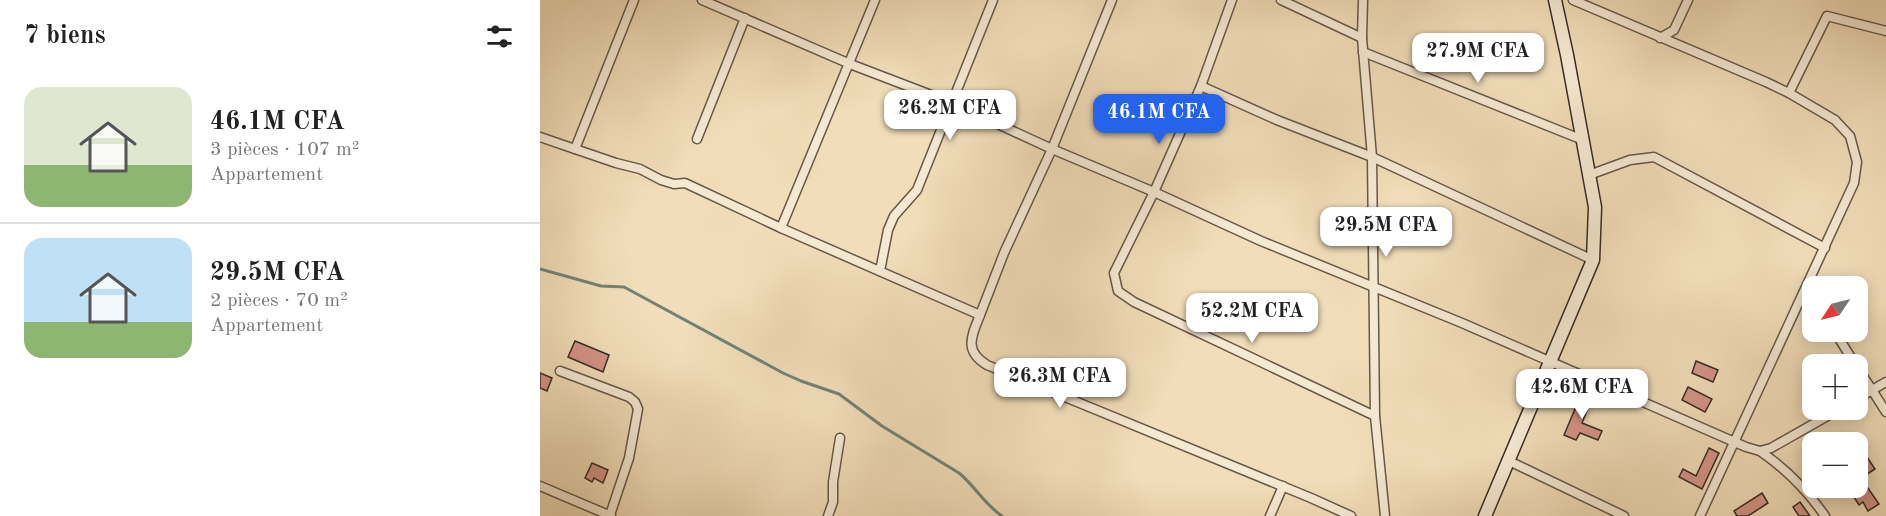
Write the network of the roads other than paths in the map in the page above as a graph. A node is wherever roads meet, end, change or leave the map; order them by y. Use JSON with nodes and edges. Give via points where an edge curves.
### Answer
{"nodes":[{"id":1,"x":634,"y":0,"type":"edge"},
{"id":2,"x":702,"y":0,"type":"edge"},
{"id":3,"x":875,"y":0,"type":"edge"},
{"id":4,"x":993,"y":0,"type":"edge"},
{"id":5,"x":1112,"y":0,"type":"edge"},
{"id":6,"x":1232,"y":0,"type":"edge"},
{"id":7,"x":1281,"y":0,"type":"edge"},
{"id":8,"x":1363,"y":0,"type":"edge"},
{"id":9,"x":1555,"y":0,"type":"edge"},
{"id":10,"x":1574,"y":0,"type":"edge"},
{"id":11,"x":1688,"y":0,"type":"edge"},
{"id":12,"x":745,"y":18,"type":"junction"},
{"id":13,"x":1886,"y":31,"type":"edge"},
{"id":14,"x":1362,"y":38,"type":"junction"},
{"id":15,"x":1660,"y":38,"type":"junction"},
{"id":16,"x":1363,"y":52,"type":"junction"},
{"id":17,"x":850,"y":64,"type":"junction"},
{"id":18,"x":1201,"y":86,"type":"junction"},
{"id":19,"x":1789,"y":93,"type":"junction"},
{"id":20,"x":952,"y":103,"type":"junction"},
{"id":21,"x":540,"y":137,"type":"edge"},
{"id":22,"x":697,"y":139,"type":"dead end"},
{"id":23,"x":1583,"y":140,"type":"junction"},
{"id":24,"x":575,"y":149,"type":"junction"},
{"id":25,"x":1052,"y":149,"type":"junction"},
{"id":26,"x":1372,"y":157,"type":"junction"},
{"id":27,"x":1589,"y":175,"type":"junction"},
{"id":28,"x":1154,"y":192,"type":"junction"},
{"id":29,"x":781,"y":228,"type":"junction"},
{"id":30,"x":1824,"y":248,"type":"junction"},
{"id":31,"x":1593,"y":260,"type":"junction"},
{"id":32,"x":880,"y":271,"type":"junction"},
{"id":33,"x":1811,"y":276,"type":"edge"},
{"id":34,"x":1373,"y":285,"type":"junction"},
{"id":35,"x":1802,"y":296,"type":"edge"},
{"id":36,"x":980,"y":315,"type":"junction"},
{"id":37,"x":1550,"y":361,"type":"junction"},
{"id":38,"x":560,"y":371,"type":"dead end"},
{"id":39,"x":1886,"y":382,"type":"edge"},
{"id":40,"x":1868,"y":384,"type":"edge"},
{"id":41,"x":1872,"y":390,"type":"junction"},
{"id":42,"x":1868,"y":392,"type":"edge"},
{"id":43,"x":1886,"y":412,"type":"edge"},
{"id":44,"x":1375,"y":416,"type":"junction"},
{"id":45,"x":1820,"y":420,"type":"edge"},
{"id":46,"x":840,"y":438,"type":"dead end"},
{"id":47,"x":1735,"y":441,"type":"junction"},
{"id":48,"x":1760,"y":451,"type":"junction"},
{"id":49,"x":1509,"y":460,"type":"junction"},
{"id":50,"x":540,"y":486,"type":"edge"},
{"id":51,"x":1283,"y":486,"type":"junction"},
{"id":52,"x":610,"y":516,"type":"edge"},
{"id":53,"x":828,"y":516,"type":"edge"},
{"id":54,"x":1270,"y":516,"type":"edge"},
{"id":55,"x":1351,"y":516,"type":"edge"},
{"id":56,"x":1384,"y":516,"type":"edge"},
{"id":57,"x":1485,"y":516,"type":"edge"},
{"id":58,"x":1624,"y":516,"type":"edge"},
{"id":59,"x":1700,"y":516,"type":"edge"},
{"id":60,"x":1825,"y":516,"type":"edge"}],
"edges":[{"from":1,"to":24,"type":"street"},
{"from":2,"to":12,"type":"street"},
{"from":3,"to":17,"type":"street"},
{"from":4,"to":20,"type":"street"},
{"from":5,"to":25,"type":"street"},
{"from":6,"to":18,"type":"street"},
{"from":7,"to":14,"type":"street"},
{"from":8,"to":14,"type":"street"},
{"from":9,"to":23,"type":"main road"},
{"from":10,"to":15,"type":"street"},
{"from":11,"to":15,"type":"street","via":[[1674,30]]},
{"from":12,"to":17,"type":"street"},
{"from":12,"to":22,"type":"street"},
{"from":13,"to":19,"type":"street","via":[[1827,16]]},
{"from":14,"to":16,"type":"street"},
{"from":15,"to":19,"type":"street"},
{"from":16,"to":23,"type":"street"},
{"from":16,"to":26,"type":"street"},
{"from":17,"to":20,"type":"street"},
{"from":17,"to":29,"type":"street"},
{"from":18,"to":26,"type":"street"},
{"from":18,"to":28,"type":"street"},
{"from":19,"to":30,"type":"street","via":[[1835,120],[1850,136],[1857,162],[1854,183]]},
{"from":20,"to":25,"type":"street"},
{"from":20,"to":32,"type":"street","via":[[917,190],[894,216],[888,230]]},
{"from":21,"to":24,"type":"street"},
{"from":23,"to":27,"type":"main road"},
{"from":24,"to":29,"type":"street","via":[[640,169],[661,180],[685,183]]},
{"from":25,"to":28,"type":"street"},
{"from":25,"to":36,"type":"street"},
{"from":26,"to":31,"type":"street"},
{"from":26,"to":34,"type":"street"},
{"from":27,"to":30,"type":"street","via":[[1630,160],[1654,157]]},
{"from":27,"to":31,"type":"main road","via":[[1595,207]]},
{"from":28,"to":34,"type":"street","via":[[1261,241]]},
{"from":28,"to":44,"type":"street","via":[[1114,273],[1118,291]]},
{"from":29,"to":32,"type":"street"},
{"from":30,"to":33,"type":"street"},
{"from":31,"to":37,"type":"main road"},
{"from":32,"to":36,"type":"street"},
{"from":34,"to":37,"type":"street"},
{"from":34,"to":44,"type":"street"},
{"from":35,"to":47,"type":"street"},
{"from":36,"to":51,"type":"street","via":[[972,334],[976,359]]},
{"from":37,"to":47,"type":"street"},
{"from":37,"to":49,"type":"main road"},
{"from":38,"to":52,"type":"street","via":[[629,397],[638,409],[630,458]]},
{"from":39,"to":41,"type":"street"},
{"from":40,"to":41,"type":"street"},
{"from":41,"to":42,"type":"street"},
{"from":41,"to":43,"type":"street"},
{"from":44,"to":56,"type":"street"},
{"from":45,"to":48,"type":"street"},
{"from":46,"to":53,"type":"street"},
{"from":47,"to":48,"type":"street"},
{"from":47,"to":59,"type":"street"},
{"from":48,"to":60,"type":"street","via":[[1787,471]]},
{"from":49,"to":57,"type":"main road"},
{"from":49,"to":58,"type":"street"},
{"from":50,"to":52,"type":"street"},
{"from":51,"to":54,"type":"street"},
{"from":51,"to":55,"type":"street"}]}
